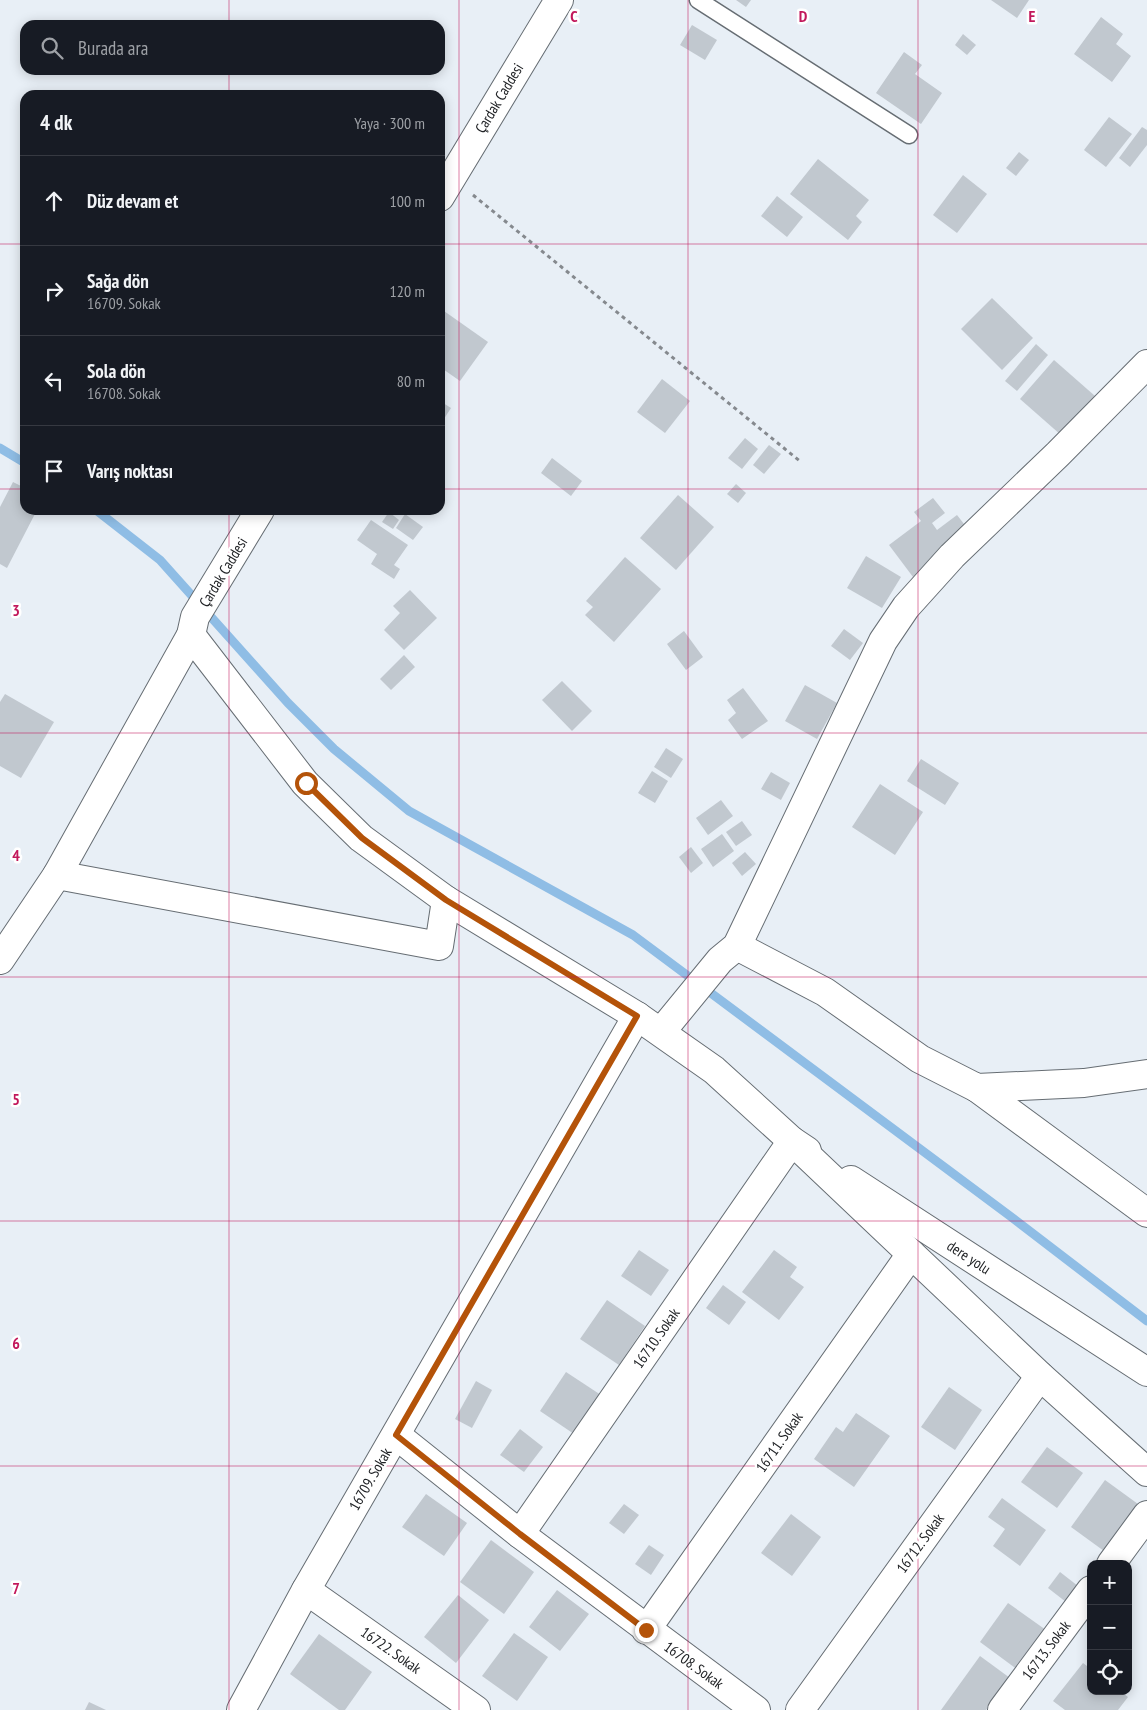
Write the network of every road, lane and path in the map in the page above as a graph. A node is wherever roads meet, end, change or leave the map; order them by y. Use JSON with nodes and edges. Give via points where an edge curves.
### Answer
{"nodes":[{"id":1,"x":559,"y":0,"type":"edge"},
{"id":2,"x":698,"y":0,"type":"edge"},
{"id":3,"x":909,"y":136,"type":"dead end"},
{"id":4,"x":446,"y":187,"type":"edge"},
{"id":5,"x":1147,"y":364,"type":"edge"},
{"id":6,"x":801,"y":462,"type":"dead end"},
{"id":7,"x":256,"y":517,"type":"edge"},
{"id":8,"x":193,"y":626,"type":"junction"},
{"id":9,"x":57,"y":875,"type":"junction"},
{"id":10,"x":446,"y":900,"type":"junction"},
{"id":11,"x":728,"y":953,"type":"junction"},
{"id":12,"x":0,"y":960,"type":"edge"},
{"id":13,"x":637,"y":1016,"type":"junction"},
{"id":14,"x":661,"y":1032,"type":"junction"},
{"id":15,"x":1147,"y":1074,"type":"edge"},
{"id":16,"x":977,"y":1088,"type":"junction"},
{"id":17,"x":792,"y":1141,"type":"junction"},
{"id":18,"x":1147,"y":1213,"type":"edge"},
{"id":19,"x":911,"y":1254,"type":"junction"},
{"id":20,"x":1147,"y":1372,"type":"edge"},
{"id":21,"x":1040,"y":1376,"type":"junction"},
{"id":22,"x":396,"y":1435,"type":"junction"},
{"id":23,"x":1147,"y":1472,"type":"edge"},
{"id":24,"x":1147,"y":1515,"type":"edge"},
{"id":25,"x":520,"y":1534,"type":"junction"},
{"id":26,"x":1114,"y":1560,"type":"edge"},
{"id":27,"x":306,"y":1590,"type":"junction"},
{"id":28,"x":1087,"y":1595,"type":"edge"},
{"id":29,"x":646,"y":1630,"type":"junction"},
{"id":30,"x":241,"y":1710,"type":"edge"},
{"id":31,"x":476,"y":1710,"type":"edge"},
{"id":32,"x":756,"y":1710,"type":"edge"},
{"id":33,"x":800,"y":1710,"type":"edge"},
{"id":34,"x":1002,"y":1710,"type":"edge"}],
"edges":[{"from":1,"to":4,"type":"street","name":"Çardak Caddesi"},
{"from":2,"to":3,"type":"lane"},
{"from":4,"to":6,"type":"path"},
{"from":5,"to":11,"type":"street","via":[[952,556],[906,608],[883,641]]},
{"from":7,"to":8,"type":"street","name":"Çardak Caddesi"},
{"from":8,"to":9,"type":"street","name":"Çardak Caddesi"},
{"from":8,"to":10,"type":"street","via":[[306,783],[362,838]]},
{"from":9,"to":10,"type":"street","via":[[439,946]]},
{"from":9,"to":12,"type":"street","name":"Çardak Caddesi"},
{"from":10,"to":13,"type":"street"},
{"from":11,"to":14,"type":"street"},
{"from":11,"to":16,"type":"street","via":[[825,992],[920,1059]]},
{"from":13,"to":14,"type":"street"},
{"from":13,"to":22,"type":"street","name":"16709. Sokak"},
{"from":14,"to":17,"type":"street","via":[[714,1070]]},
{"from":15,"to":16,"type":"street","via":[[1084,1083]]},
{"from":16,"to":18,"type":"street"},
{"from":17,"to":19,"type":"street"},
{"from":17,"to":20,"type":"street","name":"dere yolu"},
{"from":17,"to":25,"type":"street","name":"16710. Sokak"},
{"from":19,"to":21,"type":"street"},
{"from":19,"to":29,"type":"street","name":"16711. Sokak"},
{"from":21,"to":23,"type":"street"},
{"from":21,"to":33,"type":"street","name":"16712. Sokak"},
{"from":22,"to":25,"type":"street","name":"16708. Sokak"},
{"from":22,"to":27,"type":"street","name":"16709. Sokak"},
{"from":24,"to":26,"type":"street"},
{"from":25,"to":29,"type":"street","name":"16708. Sokak"},
{"from":27,"to":30,"type":"street","name":"16709. Sokak"},
{"from":27,"to":31,"type":"street","name":"16722. Sokak"},
{"from":28,"to":34,"type":"street","name":"16713. Sokak"},
{"from":29,"to":32,"type":"street","name":"16708. Sokak"}]}
